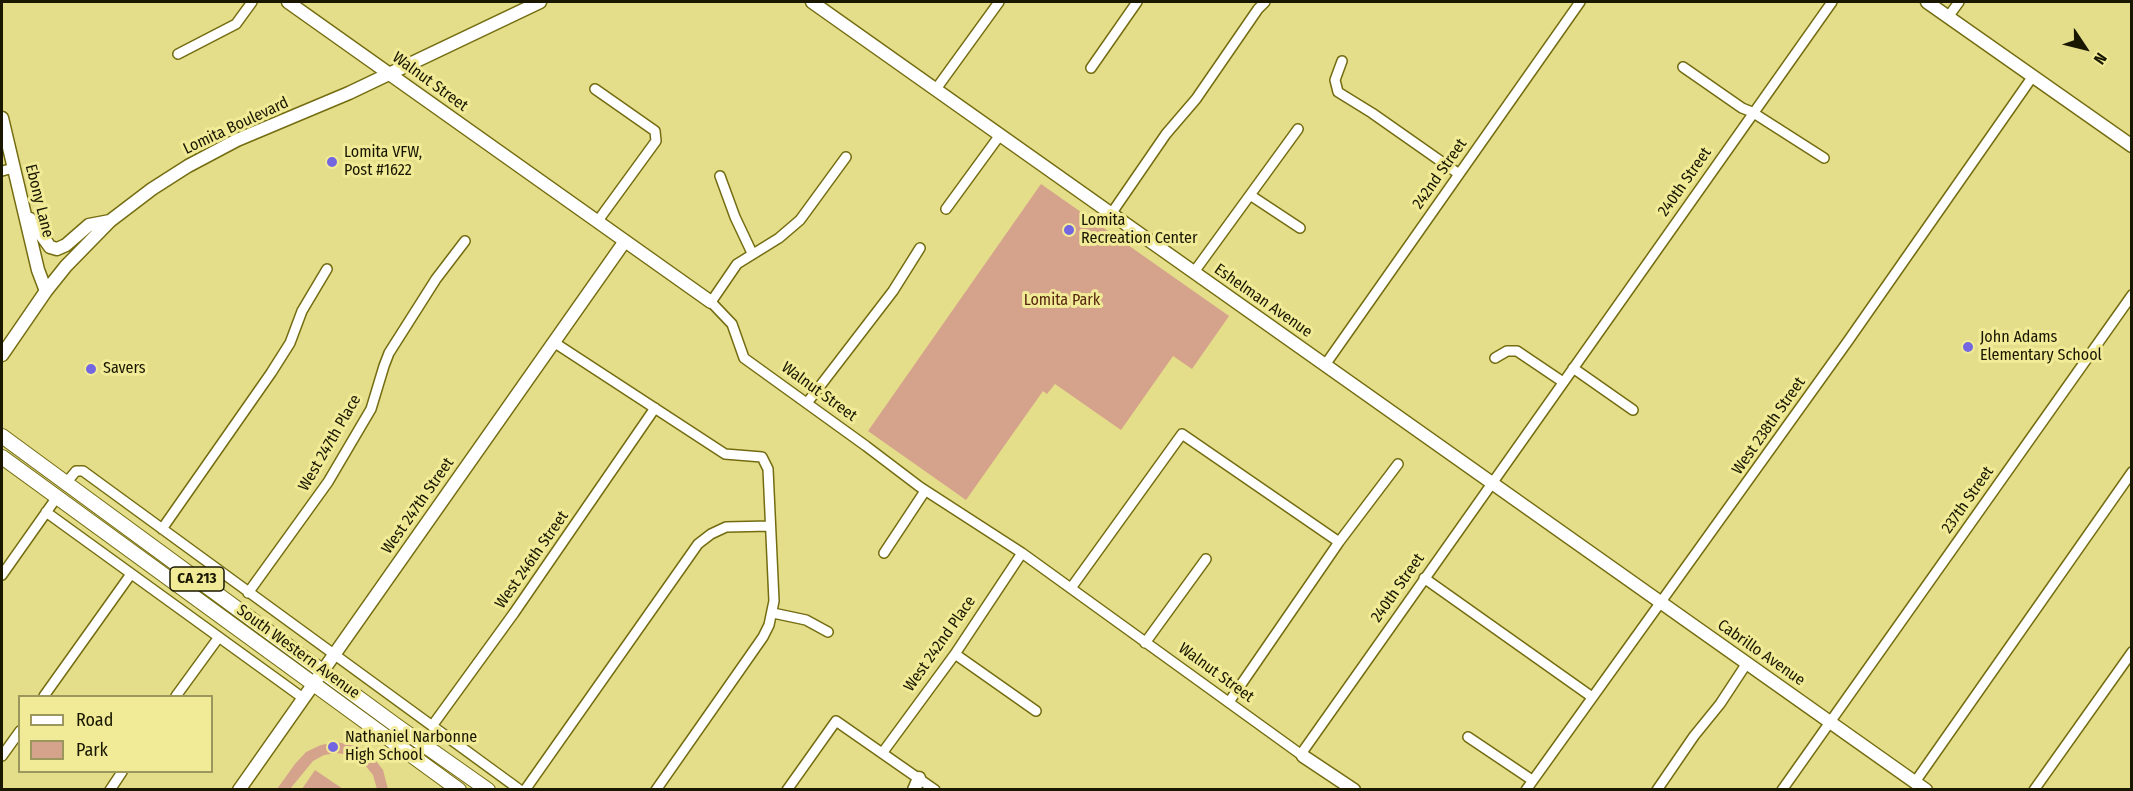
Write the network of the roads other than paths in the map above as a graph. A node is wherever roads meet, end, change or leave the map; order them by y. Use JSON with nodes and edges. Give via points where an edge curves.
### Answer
{"nodes":[{"id":1,"x":252,"y":2,"type":"edge"},
{"id":2,"x":288,"y":2,"type":"edge"},
{"id":3,"x":540,"y":2,"type":"edge"},
{"id":4,"x":812,"y":2,"type":"edge"},
{"id":5,"x":999,"y":2,"type":"edge"},
{"id":6,"x":1137,"y":2,"type":"edge"},
{"id":7,"x":1265,"y":2,"type":"edge"},
{"id":8,"x":1580,"y":2,"type":"edge"},
{"id":9,"x":1832,"y":2,"type":"edge"},
{"id":10,"x":1927,"y":2,"type":"edge"},
{"id":11,"x":1959,"y":2,"type":"edge"},
{"id":12,"x":1948,"y":17,"type":"junction"},
{"id":13,"x":178,"y":54,"type":"dead end"},
{"id":14,"x":1342,"y":61,"type":"dead end"},
{"id":15,"x":1683,"y":66,"type":"dead end"},
{"id":16,"x":1091,"y":68,"type":"dead end"},
{"id":17,"x":390,"y":73,"type":"junction"},
{"id":18,"x":2033,"y":76,"type":"junction"},
{"id":19,"x":595,"y":89,"type":"dead end"},
{"id":20,"x":936,"y":89,"type":"junction"},
{"id":21,"x":1752,"y":112,"type":"junction"},
{"id":22,"x":2,"y":118,"type":"edge"},
{"id":23,"x":1298,"y":129,"type":"dead end"},
{"id":24,"x":1000,"y":135,"type":"junction"},
{"id":25,"x":2132,"y":146,"type":"edge"},
{"id":26,"x":846,"y":157,"type":"dead end"},
{"id":27,"x":1824,"y":158,"type":"dead end"},
{"id":28,"x":14,"y":168,"type":"junction"},
{"id":29,"x":2,"y":171,"type":"edge"},
{"id":30,"x":1459,"y":174,"type":"junction"},
{"id":31,"x":720,"y":176,"type":"dead end"},
{"id":32,"x":1250,"y":195,"type":"junction"},
{"id":33,"x":946,"y":209,"type":"dead end"},
{"id":34,"x":26,"y":213,"type":"junction"},
{"id":35,"x":1111,"y":213,"type":"junction"},
{"id":36,"x":110,"y":221,"type":"junction"},
{"id":37,"x":597,"y":222,"type":"junction"},
{"id":38,"x":1300,"y":228,"type":"dead end"},
{"id":39,"x":465,"y":241,"type":"dead end"},
{"id":40,"x":625,"y":241,"type":"junction"},
{"id":41,"x":920,"y":248,"type":"dead end"},
{"id":42,"x":752,"y":253,"type":"junction"},
{"id":43,"x":327,"y":269,"type":"dead end"},
{"id":44,"x":1194,"y":272,"type":"junction"},
{"id":45,"x":46,"y":291,"type":"junction"},
{"id":46,"x":2132,"y":296,"type":"edge"},
{"id":47,"x":711,"y":302,"type":"junction"},
{"id":48,"x":555,"y":343,"type":"junction"},
{"id":49,"x":2,"y":355,"type":"edge"},
{"id":50,"x":1495,"y":358,"type":"dead end"},
{"id":51,"x":1325,"y":364,"type":"junction"},
{"id":52,"x":1573,"y":368,"type":"junction"},
{"id":53,"x":1563,"y":382,"type":"junction"},
{"id":54,"x":807,"y":403,"type":"junction"},
{"id":55,"x":655,"y":408,"type":"junction"},
{"id":56,"x":1633,"y":410,"type":"dead end"},
{"id":57,"x":2,"y":436,"type":"edge"},
{"id":58,"x":2,"y":457,"type":"edge"},
{"id":59,"x":1398,"y":464,"type":"dead end"},
{"id":60,"x":2132,"y":472,"type":"edge"},
{"id":61,"x":66,"y":483,"type":"junction"},
{"id":62,"x":1492,"y":483,"type":"junction"},
{"id":63,"x":925,"y":491,"type":"junction"},
{"id":64,"x":57,"y":496,"type":"junction"},
{"id":65,"x":46,"y":512,"type":"junction"},
{"id":66,"x":770,"y":526,"type":"junction"},
{"id":67,"x":162,"y":529,"type":"junction"},
{"id":68,"x":1340,"y":542,"type":"junction"},
{"id":69,"x":1578,"y":544,"type":"joint"},
{"id":70,"x":884,"y":553,"type":"dead end"},
{"id":71,"x":1022,"y":553,"type":"junction"},
{"id":72,"x":1206,"y":559,"type":"dead end"},
{"id":73,"x":131,"y":574,"type":"junction"},
{"id":74,"x":2,"y":575,"type":"edge"},
{"id":75,"x":1424,"y":578,"type":"junction"},
{"id":76,"x":1071,"y":588,"type":"junction"},
{"id":77,"x":248,"y":593,"type":"junction"},
{"id":78,"x":1662,"y":603,"type":"junction"},
{"id":79,"x":773,"y":613,"type":"junction"},
{"id":80,"x":828,"y":632,"type":"dead end"},
{"id":81,"x":219,"y":637,"type":"junction"},
{"id":82,"x":1145,"y":643,"type":"junction"},
{"id":83,"x":2132,"y":652,"type":"edge"},
{"id":84,"x":334,"y":654,"type":"junction"},
{"id":85,"x":955,"y":654,"type":"junction"},
{"id":86,"x":1747,"y":663,"type":"junction"},
{"id":87,"x":323,"y":670,"type":"junction"},
{"id":88,"x":313,"y":684,"type":"junction"},
{"id":89,"x":45,"y":695,"type":"edge"},
{"id":90,"x":177,"y":695,"type":"edge"},
{"id":91,"x":1592,"y":697,"type":"junction"},
{"id":92,"x":303,"y":698,"type":"junction"},
{"id":93,"x":1229,"y":702,"type":"junction"},
{"id":94,"x":1036,"y":711,"type":"dead end"},
{"id":95,"x":1830,"y":722,"type":"junction"},
{"id":96,"x":432,"y":726,"type":"junction"},
{"id":97,"x":18,"y":734,"type":"edge"},
{"id":98,"x":1468,"y":737,"type":"dead end"},
{"id":99,"x":883,"y":752,"type":"junction"},
{"id":100,"x":1302,"y":755,"type":"junction"},
{"id":101,"x":2,"y":756,"type":"edge"},
{"id":102,"x":121,"y":773,"type":"edge"},
{"id":103,"x":1532,"y":780,"type":"junction"},
{"id":104,"x":1915,"y":782,"type":"junction"},
{"id":105,"x":916,"y":784,"type":"edge"},
{"id":106,"x":110,"y":789,"type":"edge"},
{"id":107,"x":239,"y":789,"type":"edge"},
{"id":108,"x":459,"y":789,"type":"edge"},
{"id":109,"x":488,"y":789,"type":"edge"},
{"id":110,"x":520,"y":789,"type":"edge"},
{"id":111,"x":525,"y":789,"type":"edge"},
{"id":112,"x":656,"y":789,"type":"edge"},
{"id":113,"x":787,"y":789,"type":"edge"},
{"id":114,"x":935,"y":789,"type":"edge"},
{"id":115,"x":1354,"y":789,"type":"edge"},
{"id":116,"x":1526,"y":789,"type":"edge"},
{"id":117,"x":1656,"y":789,"type":"edge"},
{"id":118,"x":1782,"y":789,"type":"edge"},
{"id":119,"x":1926,"y":789,"type":"edge"},
{"id":120,"x":2034,"y":789,"type":"edge"}],
"edges":[{"from":1,"to":13,"type":"street","via":[[236,24]]},
{"from":2,"to":17,"type":"street","name":"Walnut Street"},
{"from":3,"to":17,"type":"street","name":"Lomita Boulevard"},
{"from":4,"to":20,"type":"street","name":"Eshelman Avenue"},
{"from":5,"to":20,"type":"street"},
{"from":6,"to":16,"type":"street"},
{"from":7,"to":35,"type":"street"},
{"from":8,"to":30,"type":"street","name":"242nd Street"},
{"from":9,"to":21,"type":"street","name":"240th Street"},
{"from":10,"to":12,"type":"street"},
{"from":11,"to":12,"type":"street"},
{"from":12,"to":18,"type":"street"},
{"from":14,"to":30,"type":"street","via":[[1335,80],[1338,92]]},
{"from":15,"to":21,"type":"street"},
{"from":17,"to":36,"type":"street","name":"Lomita Boulevard","via":[[237,140],[152,189]]},
{"from":17,"to":37,"type":"street","name":"Walnut Street"},
{"from":18,"to":25,"type":"street"},
{"from":18,"to":78,"type":"street","name":"West 238th Street"},
{"from":19,"to":37,"type":"street","via":[[655,131],[656,141]]},
{"from":20,"to":24,"type":"street","name":"Eshelman Avenue"},
{"from":21,"to":27,"type":"street"},
{"from":21,"to":52,"type":"street","name":"240th Street"},
{"from":22,"to":28,"type":"street","name":"Ebony Lane"},
{"from":23,"to":32,"type":"street"},
{"from":24,"to":33,"type":"street"},
{"from":24,"to":35,"type":"street","name":"Eshelman Avenue"},
{"from":26,"to":42,"type":"street","via":[[800,220]]},
{"from":28,"to":29,"type":"street"},
{"from":28,"to":34,"type":"street","name":"Ebony Lane"},
{"from":30,"to":51,"type":"street","name":"242nd Street"},
{"from":31,"to":42,"type":"street"},
{"from":32,"to":38,"type":"street"},
{"from":32,"to":44,"type":"street"},
{"from":34,"to":36,"type":"street","via":[[53,249],[62,248],[89,225]]},
{"from":34,"to":45,"type":"street","name":"Ebony Lane"},
{"from":35,"to":44,"type":"street","name":"Eshelman Avenue"},
{"from":36,"to":45,"type":"street","name":"Lomita Boulevard"},
{"from":37,"to":40,"type":"street","name":"Walnut Street"},
{"from":39,"to":77,"type":"street","name":"West 247th Place","via":[[389,353],[371,409],[328,482]]},
{"from":40,"to":47,"type":"street","name":"Walnut Street"},
{"from":40,"to":48,"type":"street","name":"West 247th Street"},
{"from":41,"to":54,"type":"street","via":[[893,291]]},
{"from":42,"to":47,"type":"street","via":[[737,264]]},
{"from":43,"to":67,"type":"street","via":[[271,373]]},
{"from":44,"to":51,"type":"street","name":"Eshelman Avenue"},
{"from":45,"to":49,"type":"street","name":"Lomita Boulevard"},
{"from":46,"to":95,"type":"street","name":"237th Street"},
{"from":47,"to":54,"type":"street","name":"Walnut Street","via":[[732,324],[744,358]]},
{"from":48,"to":55,"type":"street"},
{"from":48,"to":84,"type":"street","name":"West 247th Street"},
{"from":50,"to":53,"type":"street","via":[[1507,351],[1517,351]]},
{"from":51,"to":62,"type":"street","name":"Eshelman Avenue"},
{"from":52,"to":53,"type":"street","name":"240th Street"},
{"from":52,"to":56,"type":"street"},
{"from":53,"to":62,"type":"street","name":"240th Street"},
{"from":54,"to":63,"type":"street","name":"Walnut Street"},
{"from":55,"to":66,"type":"street","via":[[725,454],[762,457],[768,469]]},
{"from":55,"to":96,"type":"street","name":"West 246th Street"},
{"from":57,"to":61,"type":"main road","name":"South Western Avenue","number":"CA 213"},
{"from":58,"to":64,"type":"main road","name":"South Western Avenue","number":"CA 213"},
{"from":59,"to":68,"type":"street"},
{"from":60,"to":104,"type":"street"},
{"from":61,"to":67,"type":"street","name":"South Western Avenue","via":[[76,471],[83,471]]},
{"from":61,"to":87,"type":"main road","name":"South Western Avenue","number":"CA 213"},
{"from":62,"to":69,"type":"street","name":"Eshelman Avenue"},
{"from":62,"to":75,"type":"street","name":"240th Street"},
{"from":63,"to":70,"type":"street"},
{"from":63,"to":71,"type":"street","name":"Walnut Street"},
{"from":64,"to":65,"type":"street"},
{"from":64,"to":88,"type":"main road","name":"South Western Avenue","number":"CA 213"},
{"from":65,"to":73,"type":"street","name":"South Western Avenue"},
{"from":65,"to":74,"type":"street"},
{"from":66,"to":79,"type":"street"},
{"from":66,"to":111,"type":"street","via":[[726,527],[698,544]]},
{"from":67,"to":77,"type":"street","name":"South Western Avenue"},
{"from":68,"to":76,"type":"street","via":[[1182,434]]},
{"from":68,"to":93,"type":"street"},
{"from":69,"to":78,"type":"street","name":"Cabrillo Avenue"},
{"from":71,"to":76,"type":"street","name":"Walnut Street"},
{"from":71,"to":85,"type":"street","name":"West 242nd Place"},
{"from":72,"to":82,"type":"street"},
{"from":73,"to":81,"type":"street","name":"South Western Avenue"},
{"from":73,"to":89,"type":"street"},
{"from":75,"to":91,"type":"street"},
{"from":75,"to":100,"type":"street","name":"240th Street"},
{"from":76,"to":82,"type":"street","name":"Walnut Street"},
{"from":77,"to":84,"type":"street","name":"South Western Avenue"},
{"from":78,"to":86,"type":"street","name":"Cabrillo Avenue"},
{"from":78,"to":91,"type":"street","name":"West 238th Street"},
{"from":79,"to":80,"type":"street","via":[[806,620]]},
{"from":79,"to":112,"type":"street","via":[[763,637]]},
{"from":81,"to":90,"type":"street"},
{"from":81,"to":92,"type":"street","name":"South Western Avenue"},
{"from":82,"to":93,"type":"street","name":"Walnut Street"},
{"from":83,"to":120,"type":"street"},
{"from":84,"to":87,"type":"street","name":"West 247th Street"},
{"from":84,"to":96,"type":"street","name":"South Western Avenue"},
{"from":85,"to":94,"type":"street"},
{"from":85,"to":99,"type":"street","name":"West 242nd Place"},
{"from":86,"to":95,"type":"street","name":"Cabrillo Avenue"},
{"from":86,"to":117,"type":"street"},
{"from":87,"to":88,"type":"street","name":"West 247th Street"},
{"from":87,"to":109,"type":"main road","name":"South Western Avenue","number":"CA 213"},
{"from":88,"to":92,"type":"street","name":"West 247th Street"},
{"from":88,"to":108,"type":"main road","name":"South Western Avenue","number":"CA 213"},
{"from":91,"to":103,"type":"street","name":"West 238th Street"},
{"from":92,"to":107,"type":"street","name":"West 247th Street"},
{"from":93,"to":100,"type":"street","name":"Walnut Street"},
{"from":95,"to":104,"type":"street","name":"Cabrillo Avenue"},
{"from":95,"to":118,"type":"street","name":"237th Street"},
{"from":96,"to":110,"type":"street","name":"South Western Avenue"},
{"from":97,"to":101,"type":"street"},
{"from":98,"to":103,"type":"street"},
{"from":99,"to":105,"type":"street"},
{"from":99,"to":113,"type":"street","via":[[836,721]]},
{"from":100,"to":115,"type":"street","name":"Walnut Street"},
{"from":102,"to":106,"type":"street"},
{"from":103,"to":116,"type":"street","name":"West 238th Street"},
{"from":104,"to":119,"type":"street","name":"Cabrillo Avenue"},
{"from":105,"to":114,"type":"street"}]}
